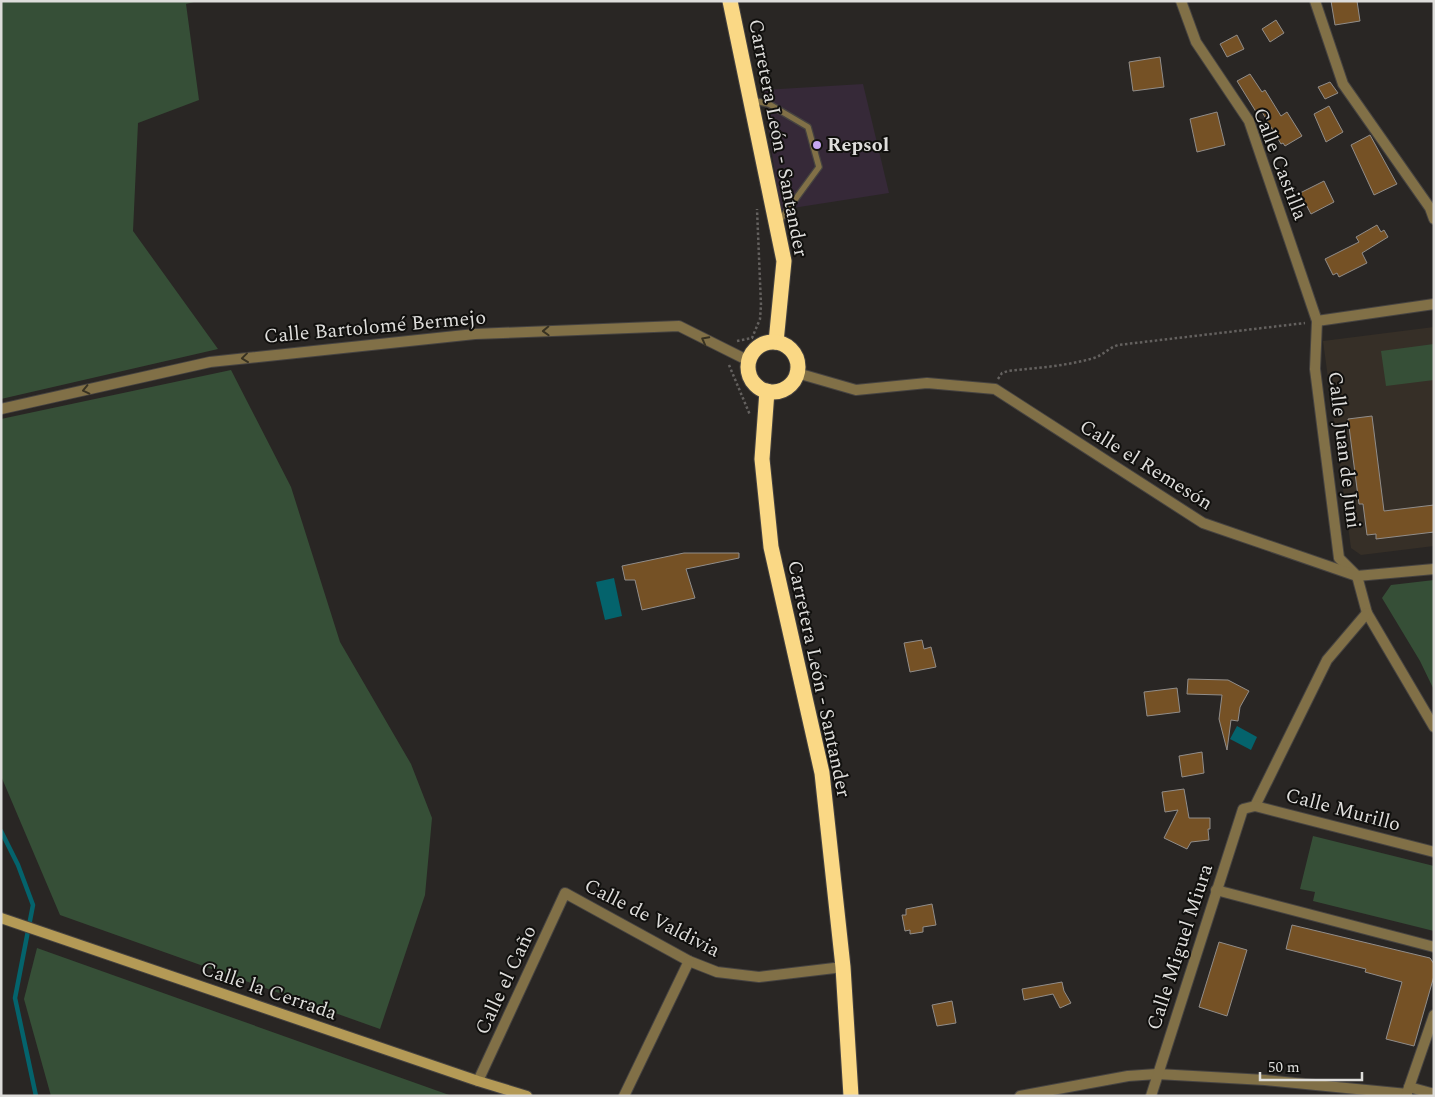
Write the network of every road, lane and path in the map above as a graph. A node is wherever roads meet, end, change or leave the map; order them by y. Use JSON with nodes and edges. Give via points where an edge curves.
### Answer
{"nodes":[{"id":1,"x":730,"y":1,"type":"edge"},
{"id":2,"x":1180,"y":1,"type":"edge"},
{"id":3,"x":1314,"y":1,"type":"edge"},
{"id":4,"x":752,"y":100,"type":"junction"},
{"id":5,"x":1434,"y":219,"type":"edge"},
{"id":6,"x":777,"y":225,"type":"junction"},
{"id":7,"x":1434,"y":304,"type":"edge"},
{"id":8,"x":1317,"y":321,"type":"junction"},
{"id":9,"x":776,"y":342,"type":"junction"},
{"id":10,"x":749,"y":361,"type":"junction"},
{"id":11,"x":797,"y":374,"type":"junction"},
{"id":12,"x":995,"y":389,"type":"junction"},
{"id":13,"x":767,"y":391,"type":"junction"},
{"id":14,"x":1,"y":409,"type":"edge"},
{"id":15,"x":1434,"y":568,"type":"edge"},
{"id":16,"x":1357,"y":576,"type":"junction"},
{"id":17,"x":1367,"y":613,"type":"junction"},
{"id":18,"x":1434,"y":727,"type":"edge"},
{"id":19,"x":1256,"y":806,"type":"junction"},
{"id":20,"x":1243,"y":808,"type":"joint"},
{"id":21,"x":1434,"y":852,"type":"edge"},
{"id":22,"x":1216,"y":890,"type":"junction"},
{"id":23,"x":565,"y":893,"type":"joint"},
{"id":24,"x":1,"y":918,"type":"edge"},
{"id":25,"x":1434,"y":946,"type":"edge"},
{"id":26,"x":689,"y":961,"type":"junction"},
{"id":27,"x":843,"y":967,"type":"junction"},
{"id":28,"x":1434,"y":1015,"type":"edge"},
{"id":29,"x":1157,"y":1074,"type":"junction"},
{"id":30,"x":478,"y":1081,"type":"junction"},
{"id":31,"x":1408,"y":1092,"type":"edge"},
{"id":32,"x":1434,"y":1094,"type":"edge"},
{"id":33,"x":527,"y":1096,"type":"edge"},
{"id":34,"x":624,"y":1096,"type":"edge"},
{"id":35,"x":850,"y":1096,"type":"edge"},
{"id":36,"x":1021,"y":1096,"type":"edge"},
{"id":37,"x":1151,"y":1096,"type":"edge"}],
"edges":[{"from":1,"to":4,"type":"highway","name":"Carretera León - Santander"},
{"from":2,"to":8,"type":"street","name":"Calle Castilla","via":[[1196,42],[1249,121]]},
{"from":3,"to":5,"type":"street","via":[[1343,84],[1430,208]]},
{"from":4,"to":6,"type":"highway","name":"Carretera León - Santander"},
{"from":4,"to":6,"type":"lane","via":[[769,104],[808,127],[819,167]]},
{"from":6,"to":9,"type":"highway","name":"Carretera León - Santander","via":[[784,261]]},
{"from":7,"to":8,"type":"street"},
{"from":8,"to":12,"type":"path","via":[[1118,345],[1097,357],[1058,366],[1008,370],[998,377]]},
{"from":8,"to":16,"type":"street","name":"Calle Juan de Juni","via":[[1315,369],[1340,558]]},
{"from":9,"to":10,"type":"highway","via":[[757,347]]},
{"from":9,"to":11,"type":"highway","via":[[793,352]]},
{"from":10,"to":13,"type":"highway","via":[[751,379]]},
{"from":10,"to":14,"type":"street","name":"Calle Bartolomé Bermejo","one_way":true,"via":[[678,326],[475,334],[210,362]]},
{"from":11,"to":12,"type":"street","via":[[856,390],[927,384]]},
{"from":11,"to":13,"type":"highway","via":[[783,390]]},
{"from":12,"to":16,"type":"street","name":"Calle el Remesón","via":[[1202,523]]},
{"from":13,"to":27,"type":"highway","name":"Carretera León - Santander","via":[[762,459],[771,547],[822,773]]},
{"from":15,"to":16,"type":"street","name":"Calle el Remesón"},
{"from":16,"to":17,"type":"street"},
{"from":17,"to":18,"type":"street"},
{"from":17,"to":19,"type":"street","via":[[1327,660]]},
{"from":19,"to":20,"type":"street","name":"Calle Murillo"},
{"from":19,"to":21,"type":"street","name":"Calle Murillo"},
{"from":20,"to":22,"type":"street","name":"Calle Miguel Miura"},
{"from":22,"to":25,"type":"street"},
{"from":22,"to":29,"type":"street","name":"Calle Miguel Miura"},
{"from":23,"to":26,"type":"street","name":"Calle de Valdivia"},
{"from":23,"to":30,"type":"street","name":"Calle el Caño"},
{"from":24,"to":30,"type":"street","name":"Calle la Cerrada"},
{"from":26,"to":27,"type":"street","name":"Calle de Valdivia","via":[[717,972],[759,977]]},
{"from":26,"to":34,"type":"street"},
{"from":27,"to":35,"type":"highway","name":"Carretera León - Santander"},
{"from":28,"to":31,"type":"street"},
{"from":29,"to":31,"type":"street"},
{"from":29,"to":36,"type":"street","via":[[1128,1076]]},
{"from":29,"to":37,"type":"street","name":"Calle Miguel Miura"},
{"from":30,"to":33,"type":"street","name":"Calle la Cerrada"},
{"from":31,"to":32,"type":"street"}]}
